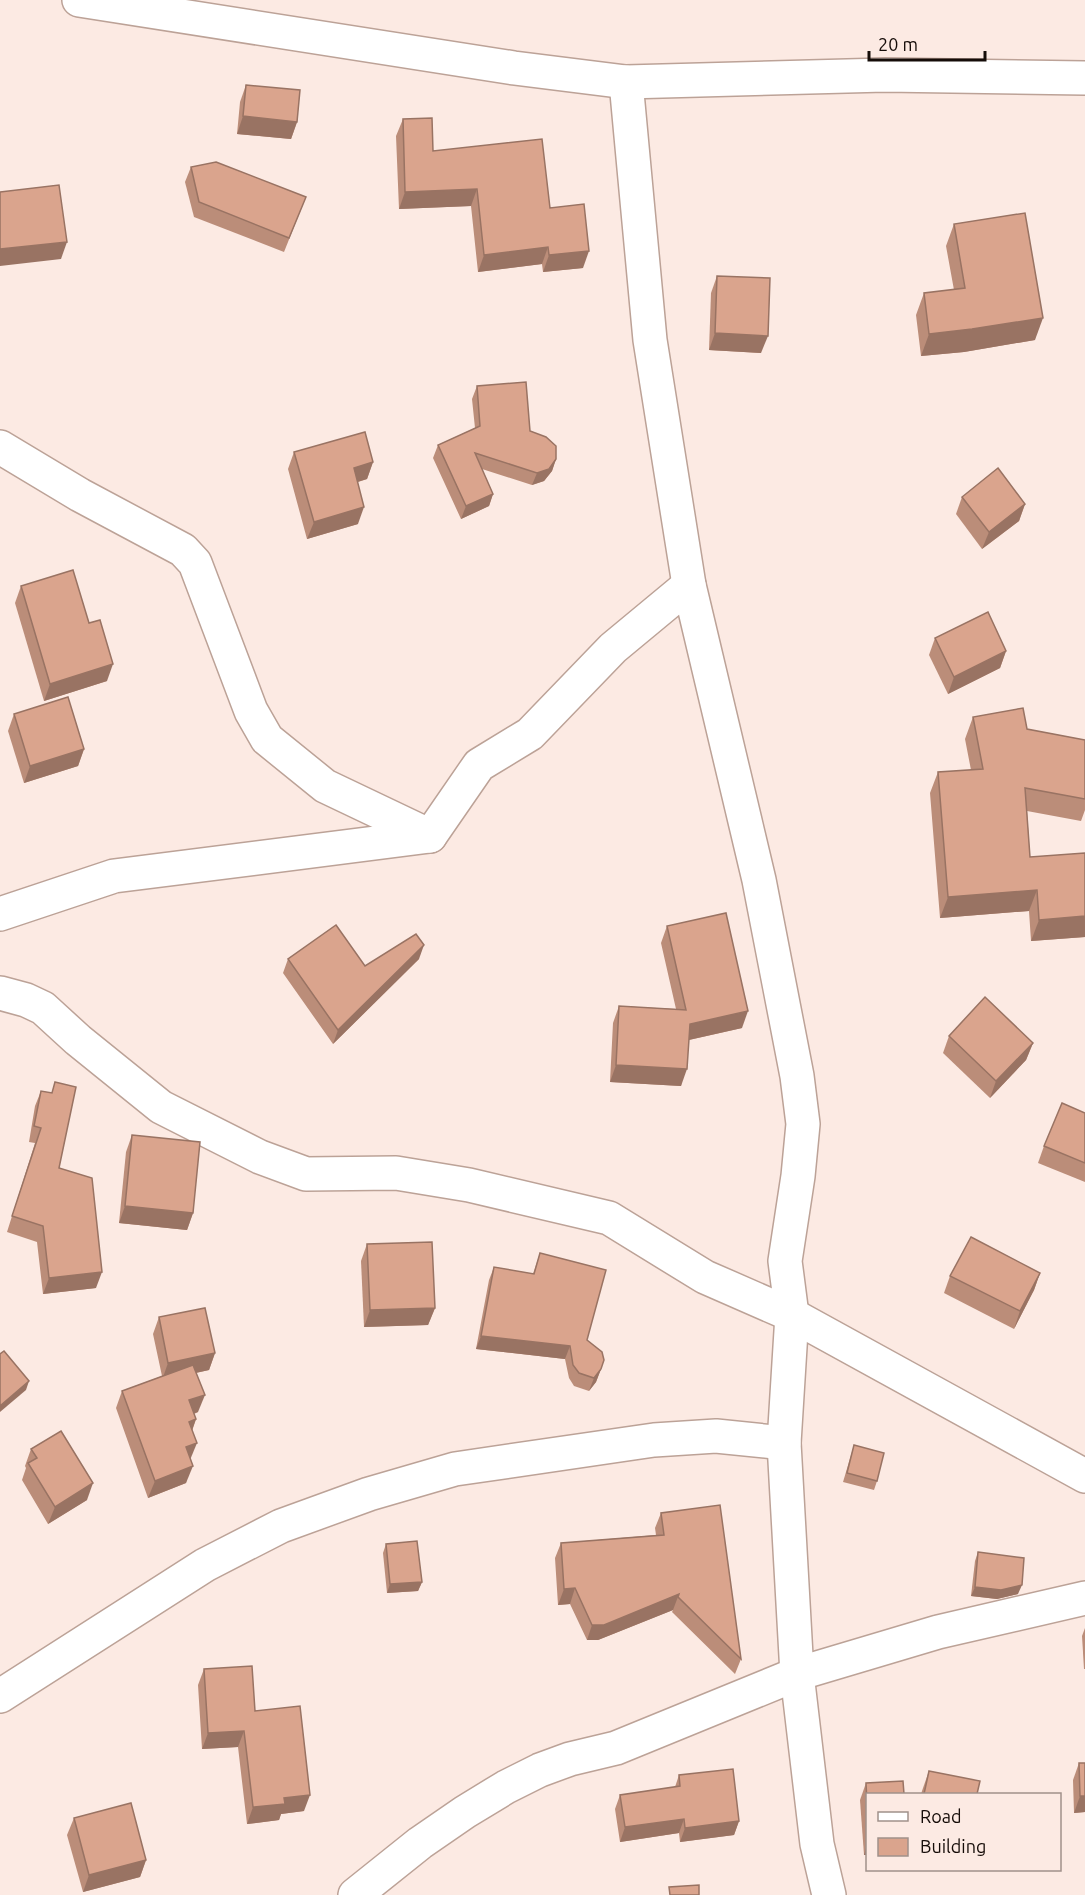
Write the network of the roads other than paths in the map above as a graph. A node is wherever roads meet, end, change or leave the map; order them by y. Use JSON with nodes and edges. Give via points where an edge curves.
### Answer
{"nodes":[{"id":1,"x":79,"y":0,"type":"edge"},
{"id":2,"x":1085,"y":78,"type":"edge"},
{"id":3,"x":626,"y":82,"type":"junction"},
{"id":4,"x":0,"y":447,"type":"edge"},
{"id":5,"x":689,"y":585,"type":"junction"},
{"id":6,"x":430,"y":836,"type":"junction"},
{"id":7,"x":0,"y":914,"type":"edge"},
{"id":8,"x":0,"y":993,"type":"edge"},
{"id":9,"x":792,"y":1315,"type":"junction"},
{"id":10,"x":784,"y":1443,"type":"junction"},
{"id":11,"x":1085,"y":1476,"type":"edge"},
{"id":12,"x":1085,"y":1598,"type":"edge"},
{"id":13,"x":797,"y":1674,"type":"junction"},
{"id":14,"x":0,"y":1696,"type":"edge"},
{"id":15,"x":355,"y":1895,"type":"edge"},
{"id":16,"x":829,"y":1895,"type":"edge"}],
"edges":[{"from":1,"to":3,"type":"street"},
{"from":2,"to":3,"type":"street","via":[[885,75]]},
{"from":3,"to":5,"type":"street","via":[[650,340]]},
{"from":4,"to":6,"type":"street","via":[[183,550],[195,563],[250,711],[267,739],[325,786]]},
{"from":5,"to":6,"type":"street","via":[[614,648],[530,734],[479,765]]},
{"from":5,"to":9,"type":"street","via":[[759,880],[797,1076],[803,1124],[785,1261]]},
{"from":6,"to":7,"type":"street","via":[[114,876]]},
{"from":8,"to":9,"type":"street","via":[[43,1008],[161,1107],[260,1157],[306,1174],[396,1173],[469,1185],[609,1218],[705,1277]]},
{"from":9,"to":10,"type":"street"},
{"from":9,"to":11,"type":"street"},
{"from":10,"to":13,"type":"street"},
{"from":10,"to":14,"type":"street","via":[[716,1436],[654,1440],[455,1469],[369,1494],[281,1526],[204,1565]]},
{"from":12,"to":13,"type":"street","via":[[938,1632]]},
{"from":13,"to":15,"type":"street","via":[[616,1748],[540,1770],[506,1787],[420,1843]]},
{"from":13,"to":16,"type":"street","via":[[817,1844]]}]}
